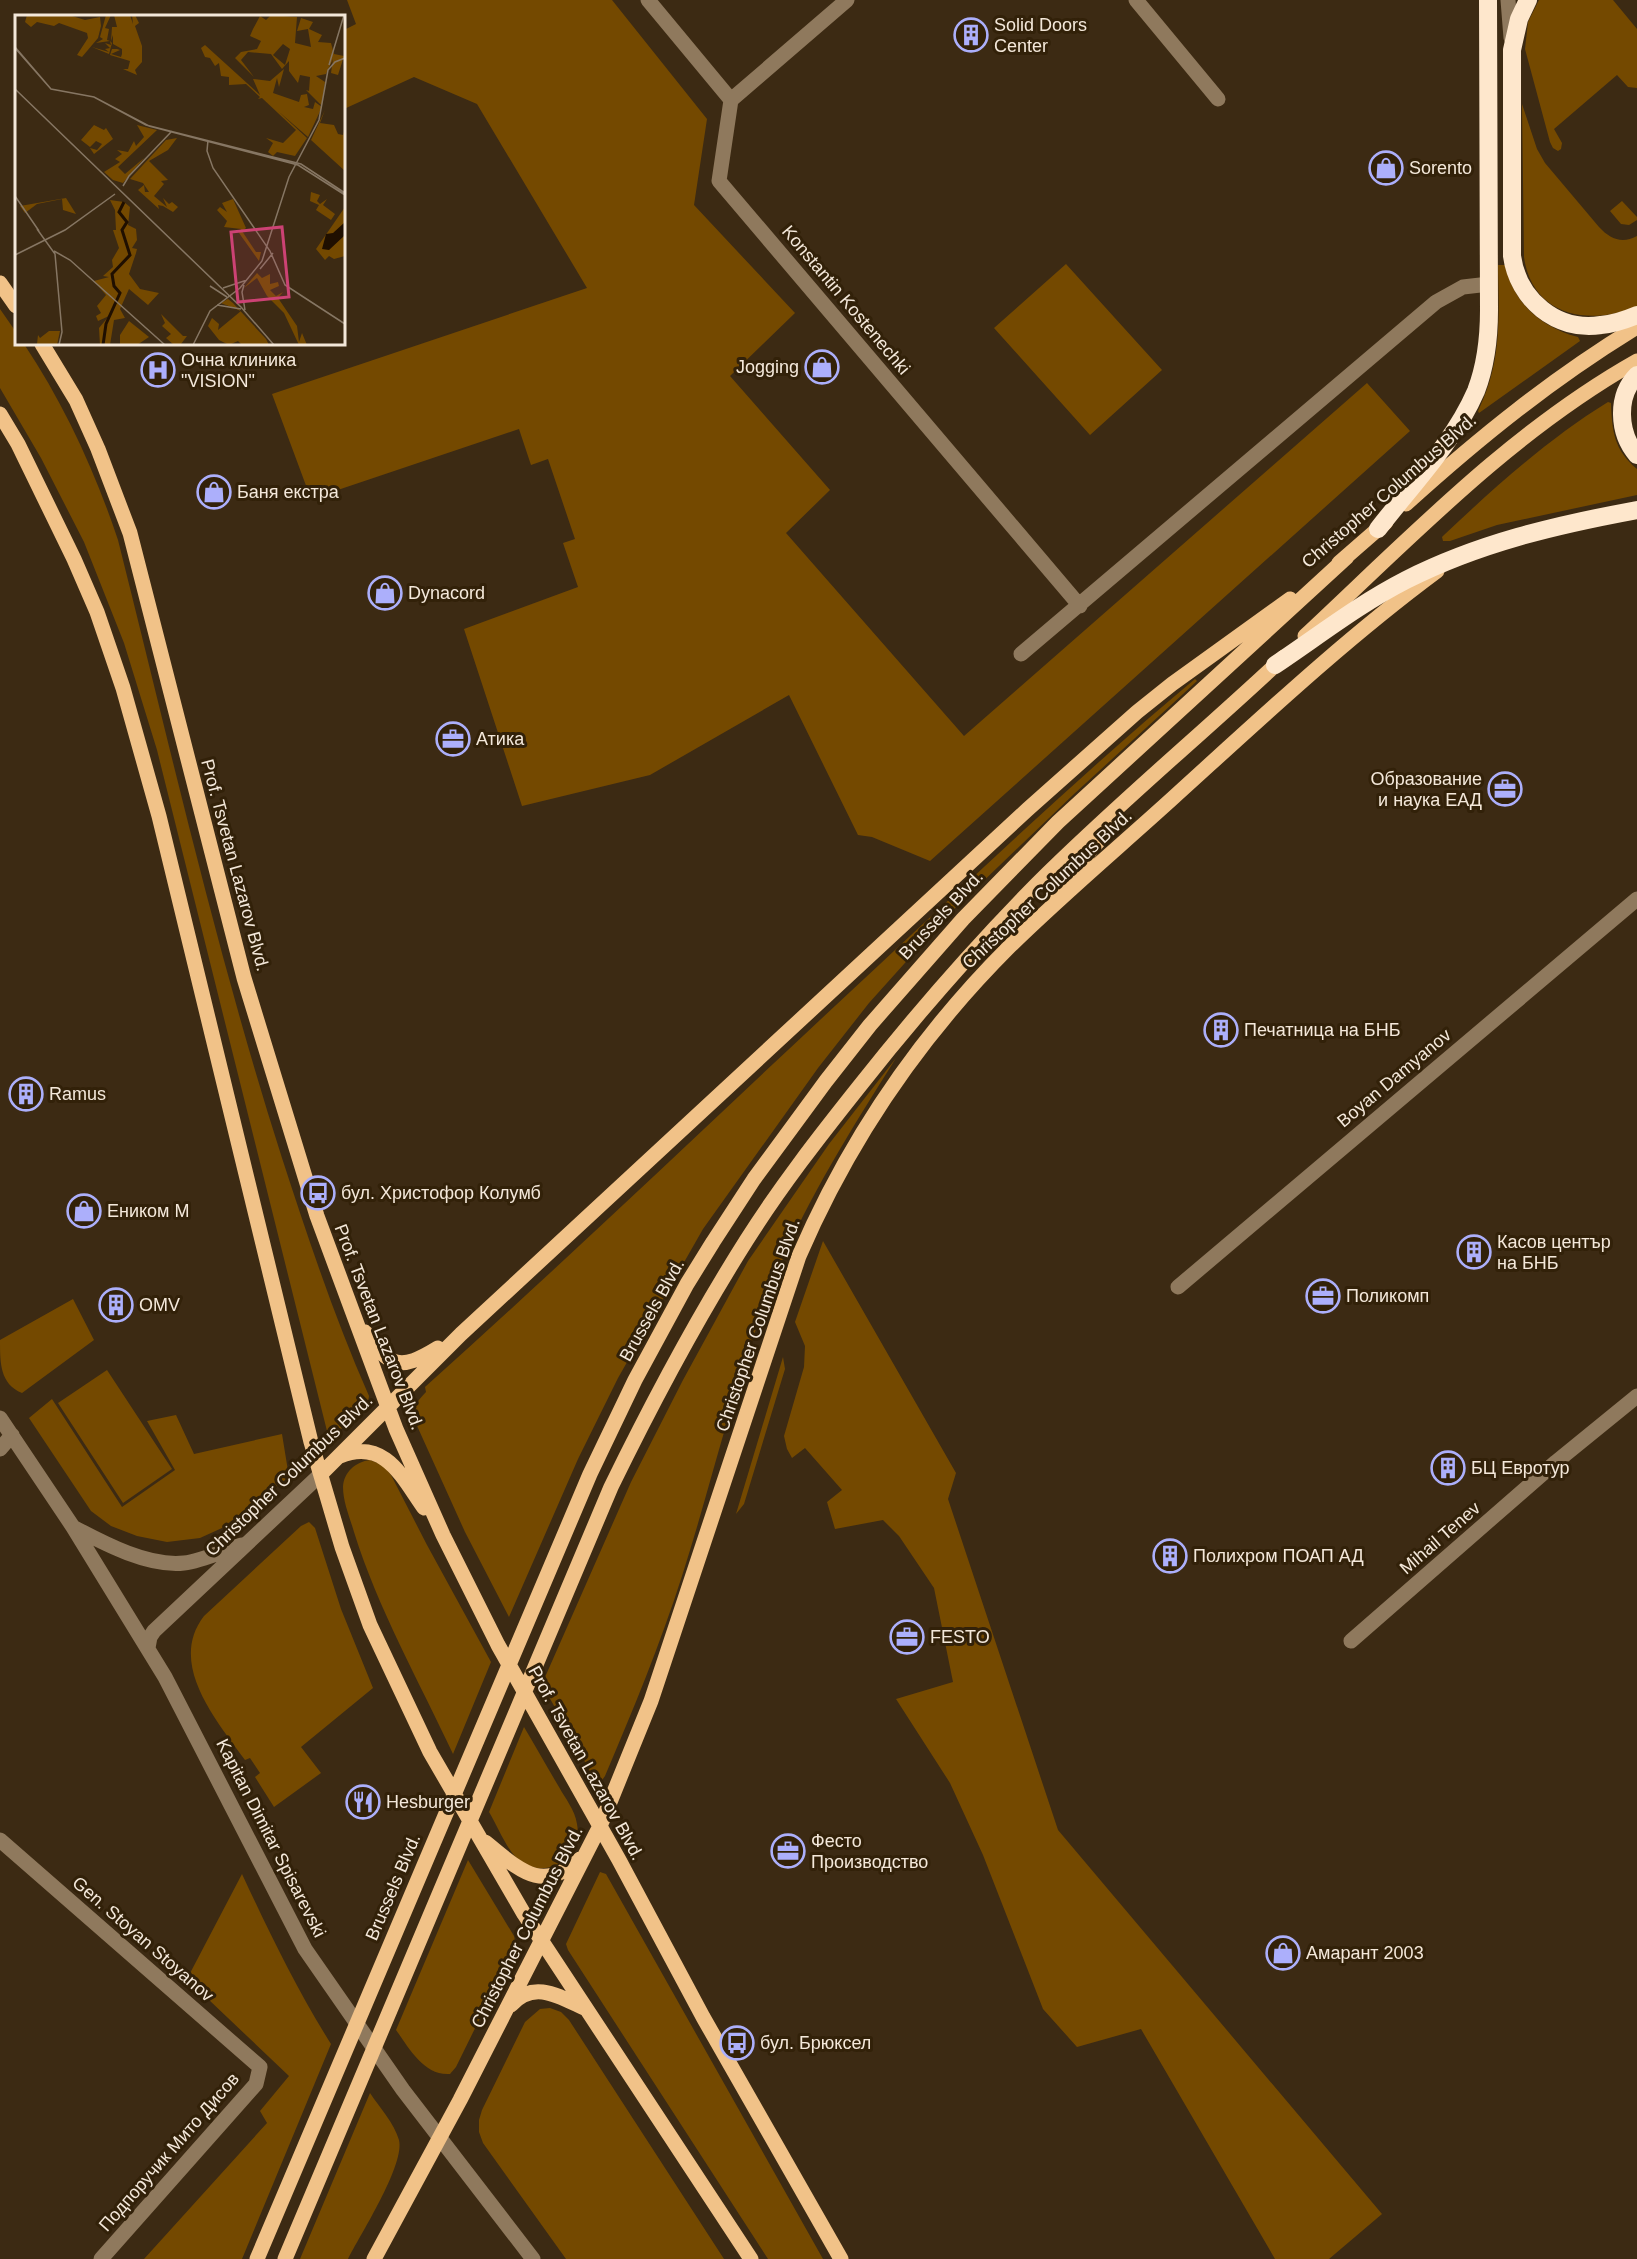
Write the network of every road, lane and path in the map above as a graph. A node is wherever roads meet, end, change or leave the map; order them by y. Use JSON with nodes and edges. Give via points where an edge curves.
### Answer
{"nodes":[{"id":1,"x":648,"y":0,"type":"edge"},
{"id":2,"x":847,"y":0,"type":"edge"},
{"id":3,"x":1136,"y":0,"type":"edge"},
{"id":4,"x":1488,"y":0,"type":"edge"},
{"id":5,"x":1508,"y":0,"type":"edge"},
{"id":6,"x":1528,"y":0,"type":"edge"},
{"id":7,"x":1512,"y":50,"type":"junction"},
{"id":8,"x":1218,"y":99,"type":"dead end"},
{"id":9,"x":731,"y":100,"type":"junction"},
{"id":10,"x":0,"y":283,"type":"edge"},
{"id":11,"x":1489,"y":284,"type":"junction"},
{"id":12,"x":15,"y":305,"type":"edge"},
{"id":13,"x":1637,"y":315,"type":"edge"},
{"id":14,"x":1637,"y":327,"type":"edge"},
{"id":15,"x":43,"y":345,"type":"edge"},
{"id":16,"x":1637,"y":361,"type":"edge"},
{"id":17,"x":1637,"y":375,"type":"edge"},
{"id":18,"x":0,"y":414,"type":"edge"},
{"id":19,"x":1637,"y":455,"type":"edge"},
{"id":20,"x":1637,"y":510,"type":"edge"},
{"id":21,"x":1378,"y":529,"type":"junction"},
{"id":22,"x":1456,"y":556,"type":"junction"},
{"id":23,"x":1347,"y":557,"type":"junction"},
{"id":24,"x":1080,"y":606,"type":"junction"},
{"id":25,"x":1021,"y":654,"type":"dead end"},
{"id":26,"x":1275,"y":665,"type":"junction"},
{"id":27,"x":1142,"y":787,"type":"junction"},
{"id":28,"x":1637,"y":899,"type":"edge"},
{"id":29,"x":1010,"y":947,"type":"junction"},
{"id":30,"x":1178,"y":1287,"type":"dead end"},
{"id":31,"x":353,"y":1315,"type":"junction"},
{"id":32,"x":461,"y":1334,"type":"junction"},
{"id":33,"x":1637,"y":1396,"type":"edge"},
{"id":34,"x":388,"y":1407,"type":"junction"},
{"id":35,"x":0,"y":1418,"type":"edge"},
{"id":36,"x":12,"y":1435,"type":"junction"},
{"id":37,"x":0,"y":1449,"type":"edge"},
{"id":38,"x":337,"y":1457,"type":"junction"},
{"id":39,"x":321,"y":1474,"type":"junction"},
{"id":40,"x":73,"y":1527,"type":"junction"},
{"id":41,"x":443,"y":1535,"type":"junction"},
{"id":42,"x":248,"y":1543,"type":"junction"},
{"id":43,"x":1352,"y":1641,"type":"dead end"},
{"id":44,"x":148,"y":1648,"type":"junction"},
{"id":45,"x":600,"y":1826,"type":"junction"},
{"id":46,"x":478,"y":1837,"type":"junction"},
{"id":47,"x":0,"y":1840,"type":"edge"},
{"id":48,"x":586,"y":1854,"type":"junction"},
{"id":49,"x":542,"y":1941,"type":"junction"},
{"id":50,"x":586,"y":2009,"type":"junction"},
{"id":51,"x":507,"y":2010,"type":"junction"},
{"id":52,"x":260,"y":2067,"type":"joint"},
{"id":53,"x":439,"y":2139,"type":"junction"},
{"id":54,"x":101,"y":2259,"type":"edge"},
{"id":55,"x":257,"y":2259,"type":"edge"},
{"id":56,"x":285,"y":2259,"type":"edge"},
{"id":57,"x":374,"y":2259,"type":"edge"},
{"id":58,"x":533,"y":2259,"type":"edge"},
{"id":59,"x":751,"y":2259,"type":"edge"},
{"id":60,"x":841,"y":2259,"type":"edge"}],
"edges":[{"from":1,"to":9,"type":"street"},
{"from":2,"to":9,"type":"street"},
{"from":3,"to":8,"type":"street"},
{"from":4,"to":11,"type":"highway"},
{"from":5,"to":7,"type":"street"},
{"from":6,"to":7,"type":"highway"},
{"from":7,"to":13,"type":"highway","via":[[1512,256],[1516,276],[1529,298],[1567,323],[1600,326]]},
{"from":9,"to":24,"type":"street","name":"Konstantin Kostenechki","via":[[719,181]]},
{"from":10,"to":12,"type":"main road"},
{"from":11,"to":21,"type":"highway","via":[[1487,343],[1475,391],[1449,438]]},
{"from":11,"to":24,"type":"street","via":[[1463,288],[1436,302]]},
{"from":14,"to":21,"type":"main road","name":"Christopher Columbus Blvd.","via":[[1552,382],[1498,423]]},
{"from":15,"to":31,"type":"main road","name":"Prof. Tsvetan Lazarov Blvd.","via":[[76,400],[130,533],[244,978],[305,1180]]},
{"from":16,"to":26,"type":"main road","via":[[1574,401],[1467,483]]},
{"from":17,"to":19,"type":"highway","via":[[1625,392],[1622,409],[1623,429]]},
{"from":18,"to":39,"type":"main road","via":[[74,559],[123,688],[159,816]]},
{"from":20,"to":22,"type":"highway","via":[[1539,529]]},
{"from":21,"to":23,"type":"main road","name":"Christopher Columbus Blvd."},
{"from":22,"to":26,"type":"highway","via":[[1374,598]]},
{"from":22,"to":29,"type":"main road","name":"Christopher Columbus Blvd.","via":[[1319,665]]},
{"from":23,"to":32,"type":"main road","name":"Christopher Columbus Blvd.","via":[[1129,719]]},
{"from":23,"to":55,"type":"main road","name":"Brussels Blvd.","via":[[1058,822],[924,962],[833,1072],[754,1179],[687,1284],[590,1474]]},
{"from":24,"to":25,"type":"street"},
{"from":26,"to":27,"type":"main road"},
{"from":27,"to":29,"type":"main road"},
{"from":27,"to":56,"type":"main road","via":[[1038,883],[910,1022],[795,1169],[710,1299],[611,1487]]},
{"from":28,"to":30,"type":"street","name":"Boyan Damyanov"},
{"from":29,"to":45,"type":"main road","name":"Christopher Columbus Blvd.","via":[[940,1023],[881,1103],[840,1168],[816,1216],[799,1256],[651,1701]]},
{"from":31,"to":32,"type":"main road","via":[[380,1353],[399,1363],[419,1359]]},
{"from":31,"to":34,"type":"main road","name":"Prof. Tsvetan Lazarov Blvd."},
{"from":32,"to":34,"type":"main road","name":"Christopher Columbus Blvd."},
{"from":33,"to":43,"type":"street","name":"Mihail Tenev"},
{"from":34,"to":38,"type":"main road","name":"Christopher Columbus Blvd."},
{"from":34,"to":41,"type":"main road","name":"Prof. Tsvetan Lazarov Blvd."},
{"from":35,"to":36,"type":"street","name":"Kapitan Dimitar Spisarevski"},
{"from":36,"to":37,"type":"street"},
{"from":36,"to":40,"type":"street","name":"Kapitan Dimitar Spisarevski"},
{"from":38,"to":39,"type":"main road","name":"Christopher Columbus Blvd."},
{"from":38,"to":41,"type":"main road","via":[[365,1451],[384,1457]]},
{"from":39,"to":42,"type":"street","name":"Christopher Columbus Blvd."},
{"from":39,"to":46,"type":"main road","via":[[370,1625],[430,1752]]},
{"from":40,"to":42,"type":"street","via":[[151,1560],[185,1563]]},
{"from":40,"to":44,"type":"street","name":"Kapitan Dimitar Spisarevski"},
{"from":41,"to":45,"type":"main road","name":"Prof. Tsvetan Lazarov Blvd.","via":[[498,1645]]},
{"from":42,"to":44,"type":"street","name":"Christopher Columbus Blvd.","via":[[154,1631]]},
{"from":44,"to":53,"type":"street","name":"Kapitan Dimitar Spisarevski","via":[[305,1949]]},
{"from":45,"to":48,"type":"main road","name":"Christopher Columbus Blvd."},
{"from":45,"to":60,"type":"main road","name":"Prof. Tsvetan Lazarov Blvd."},
{"from":46,"to":48,"type":"main road","via":[[520,1870],[541,1877],[564,1872]]},
{"from":46,"to":49,"type":"main road"},
{"from":47,"to":52,"type":"street","name":"Gen. Stoyan Stoyanov"},
{"from":48,"to":49,"type":"main road","name":"Christopher Columbus Blvd."},
{"from":49,"to":50,"type":"main road"},
{"from":49,"to":51,"type":"main road","name":"Christopher Columbus Blvd."},
{"from":50,"to":51,"type":"main road","via":[[558,1995],[539,1991],[517,1998]]},
{"from":50,"to":59,"type":"main road"},
{"from":51,"to":53,"type":"main road","name":"Christopher Columbus Blvd."},
{"from":52,"to":54,"type":"street","name":"Подпоручик Мито Дисов","via":[[256,2084]]},
{"from":53,"to":57,"type":"main road","name":"Christopher Columbus Blvd."},
{"from":53,"to":58,"type":"street","name":"Kapitan Dimitar Spisarevski"}]}
